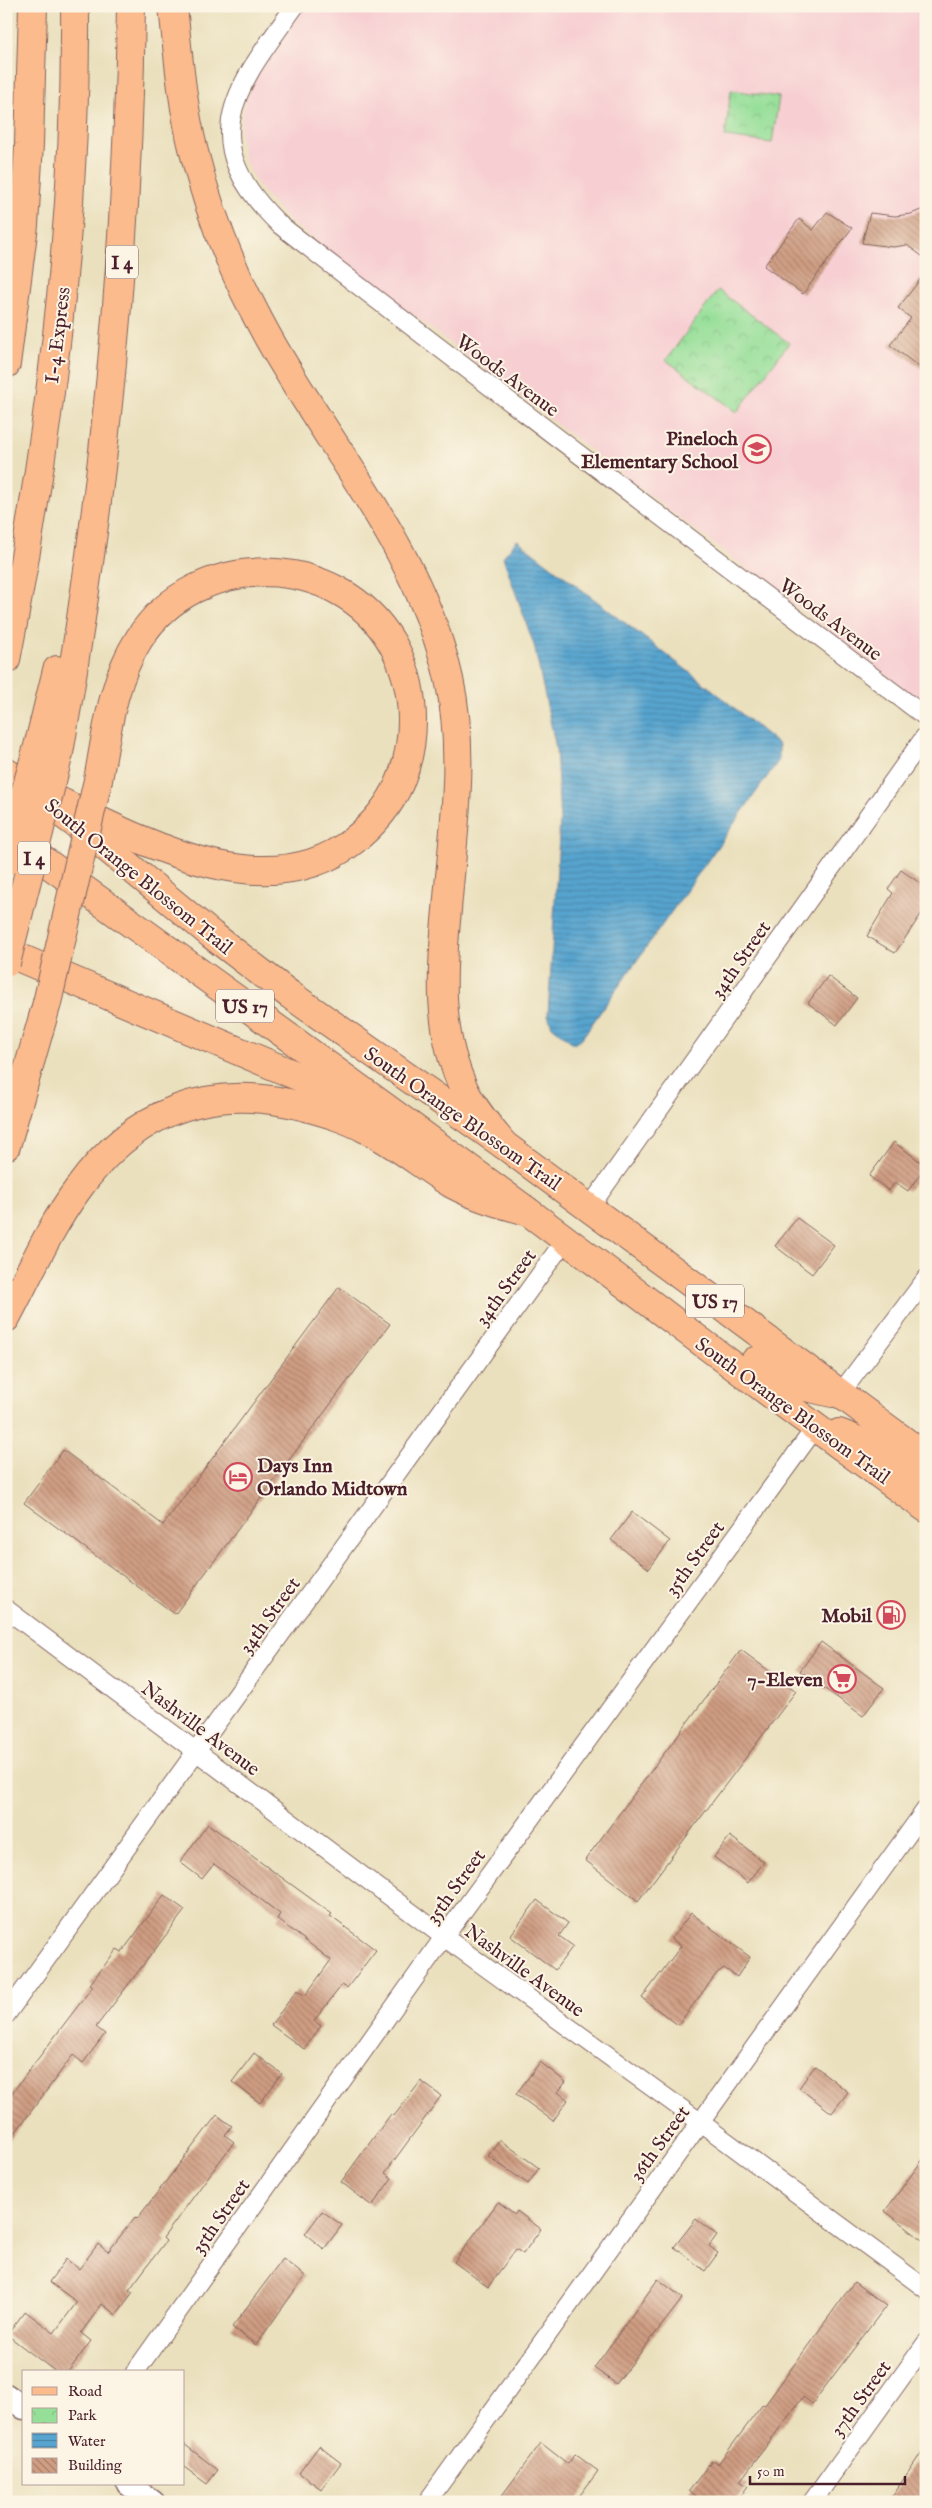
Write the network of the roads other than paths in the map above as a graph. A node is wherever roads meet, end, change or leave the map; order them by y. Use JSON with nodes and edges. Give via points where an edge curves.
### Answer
{"nodes":[{"id":1,"x":33,"y":6,"type":"edge"},
{"id":2,"x":75,"y":6,"type":"edge"},
{"id":3,"x":131,"y":6,"type":"edge"},
{"id":4,"x":172,"y":6,"type":"edge"},
{"id":5,"x":295,"y":6,"type":"edge"},
{"id":6,"x":6,"y":364,"type":"edge"},
{"id":7,"x":6,"y":660,"type":"edge"},
{"id":8,"x":926,"y":717,"type":"edge"},
{"id":9,"x":926,"y":735,"type":"edge"},
{"id":10,"x":50,"y":746,"type":"junction"},
{"id":11,"x":12,"y":776,"type":"edge"},
{"id":12,"x":6,"y":834,"type":"edge"},
{"id":13,"x":6,"y":861,"type":"edge"},
{"id":14,"x":6,"y":952,"type":"edge"},
{"id":15,"x":6,"y":963,"type":"edge"},
{"id":16,"x":504,"y":1145,"type":"junction"},
{"id":17,"x":6,"y":1146,"type":"edge"},
{"id":18,"x":482,"y":1180,"type":"junction"},
{"id":19,"x":589,"y":1208,"type":"junction"},
{"id":20,"x":527,"y":1211,"type":"junction"},
{"id":21,"x":565,"y":1240,"type":"junction"},
{"id":22,"x":926,"y":1279,"type":"edge"},
{"id":23,"x":6,"y":1318,"type":"edge"},
{"id":24,"x":840,"y":1394,"type":"junction"},
{"id":25,"x":815,"y":1428,"type":"junction"},
{"id":26,"x":926,"y":1457,"type":"edge"},
{"id":27,"x":926,"y":1479,"type":"edge"},
{"id":28,"x":926,"y":1508,"type":"edge"},
{"id":29,"x":6,"y":1609,"type":"edge"},
{"id":30,"x":197,"y":1752,"type":"junction"},
{"id":31,"x":926,"y":1809,"type":"edge"},
{"id":32,"x":444,"y":1938,"type":"junction"},
{"id":33,"x":6,"y":2015,"type":"edge"},
{"id":34,"x":700,"y":2122,"type":"junction"},
{"id":35,"x":926,"y":2289,"type":"edge"},
{"id":36,"x":926,"y":2343,"type":"edge"},
{"id":37,"x":136,"y":2370,"type":"edge"},
{"id":38,"x":6,"y":2395,"type":"edge"},
{"id":39,"x":22,"y":2407,"type":"edge"},
{"id":40,"x":131,"y":2486,"type":"edge"},
{"id":41,"x":153,"y":2502,"type":"edge"},
{"id":42,"x":427,"y":2502,"type":"edge"},
{"id":43,"x":812,"y":2502,"type":"edge"}],
"edges":[{"from":1,"to":6,"type":"main road","via":[[24,224]]},
{"from":2,"to":7,"type":"main road","name":"I-4 Express","via":[[75,86],[61,310],[22,579]]},
{"from":3,"to":10,"type":"main road","number":"I 4","via":[[123,250],[111,377],[74,672]]},
{"from":4,"to":16,"type":"main road","via":[[193,149],[209,207],[269,339],[398,545],[427,610],[445,666],[458,752],[444,939],[443,1013],[451,1053],[466,1092]]},
{"from":5,"to":8,"type":"street","name":"Woods Avenue","via":[[255,62],[233,107],[231,154],[243,182],[259,205],[280,225],[672,527]]},
{"from":9,"to":19,"type":"street","name":"34th Street"},
{"from":10,"to":13,"type":"main road","bridge":true},
{"from":10,"to":15,"type":"main road","number":"I 4","bridge":true},
{"from":11,"to":16,"type":"main road","name":"South Orange Blossom Trail","number":"US 17","via":[[289,994]]},
{"from":11,"to":17,"type":"main road","bridge":true,"via":[[150,844],[196,859],[258,870],[283,869],[315,862],[342,849],[366,830],[381,812],[399,784],[409,751],[412,727],[410,696],[400,661],[387,637],[367,613],[322,583],[293,574],[237,573],[209,582],[167,607],[139,639],[117,687],[98,780],[47,1003]]},
{"from":12,"to":18,"type":"main road","name":"South Orange Blossom Trail","number":"US 17"},
{"from":14,"to":18,"type":"main road","via":[[309,1081]]},
{"from":16,"to":19,"type":"main road","name":"South Orange Blossom Trail","number":"US 17"},
{"from":18,"to":20,"type":"main road","name":"South Orange Blossom Trail","number":"US 17"},
{"from":19,"to":24,"type":"main road","name":"South Orange Blossom Trail","number":"US 17"},
{"from":20,"to":21,"type":"main road","name":"South Orange Blossom Trail","number":"US 17"},
{"from":20,"to":23,"type":"main road","via":[[484,1199],[452,1184],[387,1140],[338,1116],[271,1099],[237,1097],[204,1101],[145,1123],[117,1144],[99,1163],[66,1207]]},
{"from":21,"to":24,"type":"main road","via":[[629,1270],[784,1382]]},
{"from":21,"to":25,"type":"main road","name":"South Orange Blossom Trail","number":"US 17"},
{"from":21,"to":30,"type":"street","name":"34th Street"},
{"from":22,"to":24,"type":"street"},
{"from":24,"to":26,"type":"main road","name":"South Orange Blossom Trail","number":"US 17"},
{"from":25,"to":27,"type":"main road","via":[[848,1435],[880,1449]]},
{"from":25,"to":28,"type":"main road","name":"South Orange Blossom Trail","number":"US 17"},
{"from":25,"to":32,"type":"street","name":"35th Street"},
{"from":29,"to":30,"type":"street","name":"Nashville Avenue"},
{"from":30,"to":32,"type":"street","name":"Nashville Avenue"},
{"from":30,"to":33,"type":"street","name":"34th Street"},
{"from":31,"to":34,"type":"street","name":"36th Street"},
{"from":32,"to":34,"type":"street","name":"Nashville Avenue"},
{"from":32,"to":37,"type":"street","name":"35th Street"},
{"from":34,"to":35,"type":"street","name":"Nashville Avenue"},
{"from":34,"to":42,"type":"street","name":"36th Street"},
{"from":36,"to":43,"type":"street","name":"37th Street"},
{"from":38,"to":39,"type":"street"},
{"from":40,"to":41,"type":"street"}]}
